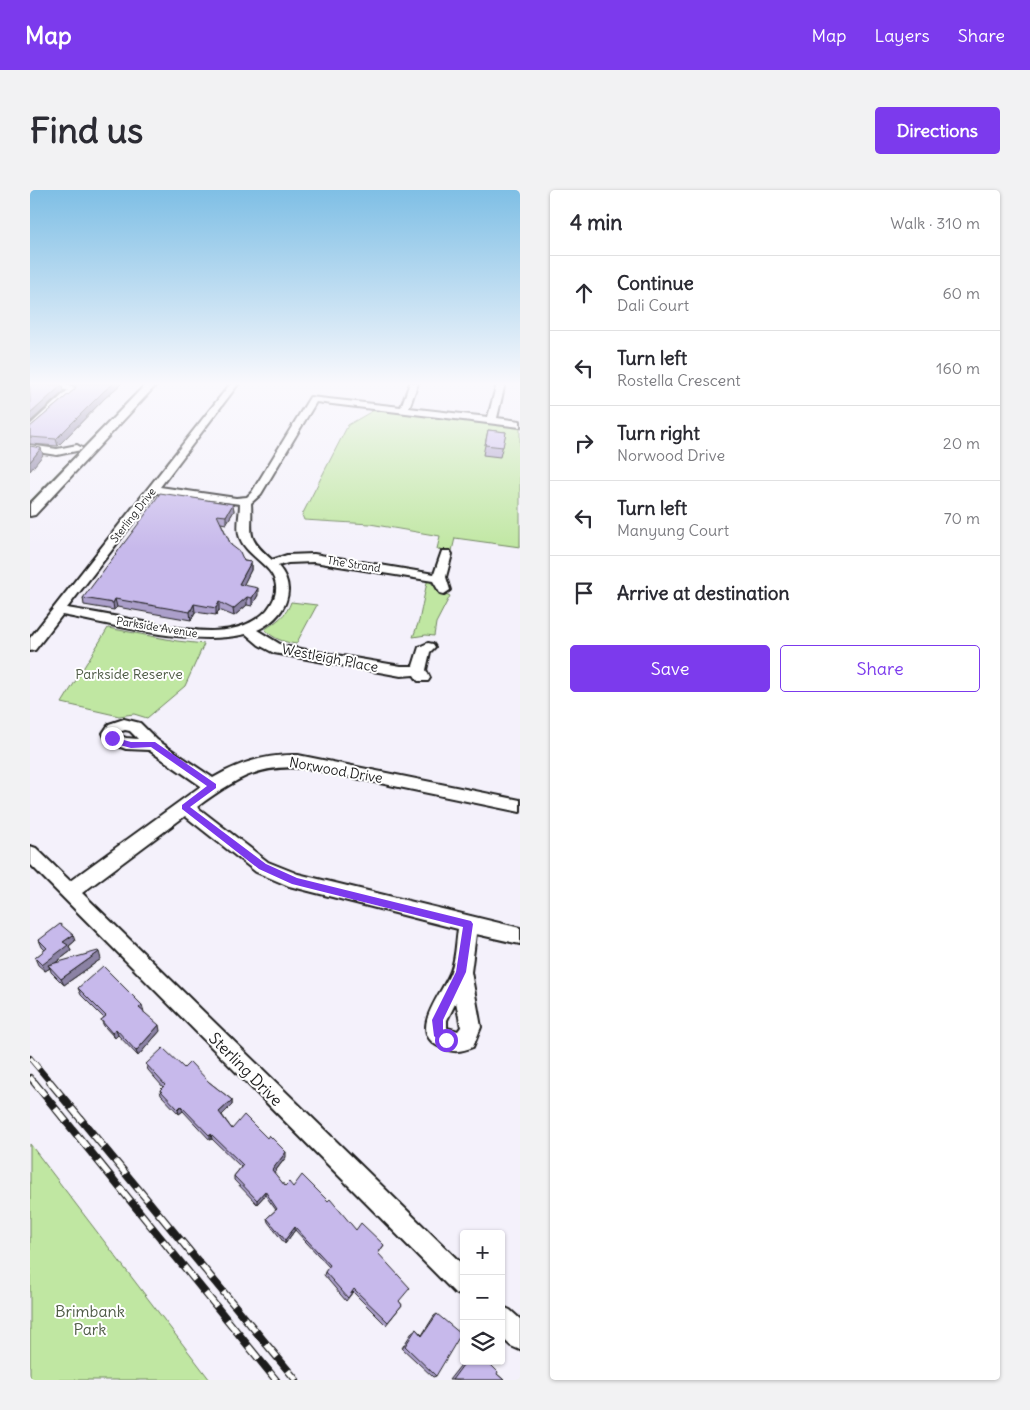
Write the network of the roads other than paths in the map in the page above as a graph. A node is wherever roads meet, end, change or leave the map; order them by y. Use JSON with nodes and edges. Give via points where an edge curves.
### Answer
{"nodes":[{"id":1,"x":86,"y":439,"type":"edge"},
{"id":2,"x":100,"y":439,"type":"edge"},
{"id":3,"x":192,"y":439,"type":"edge"},
{"id":4,"x":289,"y":439,"type":"edge"},
{"id":5,"x":30,"y":448,"type":"edge"},
{"id":6,"x":61,"y":456,"type":"junction"},
{"id":7,"x":153,"y":489,"type":"junction"},
{"id":8,"x":30,"y":496,"type":"edge"},
{"id":9,"x":245,"y":502,"type":"junction"},
{"id":10,"x":30,"y":512,"type":"edge"},
{"id":11,"x":446,"y":554,"type":"dead end"},
{"id":12,"x":270,"y":565,"type":"junction"},
{"id":13,"x":438,"y":578,"type":"junction"},
{"id":14,"x":444,"y":590,"type":"dead end"},
{"id":15,"x":58,"y":610,"type":"junction"},
{"id":16,"x":248,"y":629,"type":"junction"},
{"id":17,"x":30,"y":647,"type":"edge"},
{"id":18,"x":428,"y":647,"type":"dead end"},
{"id":19,"x":152,"y":744,"type":"dead end"},
{"id":20,"x":213,"y":786,"type":"junction"},
{"id":21,"x":520,"y":806,"type":"edge"},
{"id":22,"x":184,"y":807,"type":"junction"},
{"id":23,"x":30,"y":853,"type":"edge"},
{"id":24,"x":70,"y":892,"type":"junction"},
{"id":25,"x":468,"y":924,"type":"junction"},
{"id":26,"x":520,"y":936,"type":"edge"},
{"id":27,"x":461,"y":972,"type":"dead end"},
{"id":28,"x":460,"y":1280,"type":"edge"},
{"id":29,"x":505,"y":1324,"type":"edge"},
{"id":30,"x":520,"y":1337,"type":"edge"}],
"edges":[{"from":1,"to":6,"type":"main road"},
{"from":2,"to":10,"type":"main road"},
{"from":3,"to":7,"type":"street","name":"Sterling Drive"},
{"from":4,"to":9,"type":"street","via":[[256,494]]},
{"from":5,"to":6,"type":"street"},
{"from":6,"to":8,"type":"main road"},
{"from":7,"to":9,"type":"street"},
{"from":7,"to":15,"type":"street","name":"Sterling Drive"},
{"from":9,"to":12,"type":"street","name":"Parkside Avenue","via":[[244,532],[247,540]]},
{"from":11,"to":13,"type":"street"},
{"from":12,"to":13,"type":"street","name":"The Strand","via":[[287,559],[314,558]]},
{"from":12,"to":16,"type":"street","name":"Parkside Avenue","via":[[282,584],[279,604],[272,613]]},
{"from":13,"to":14,"type":"street"},
{"from":15,"to":16,"type":"street","name":"Parkside Avenue","via":[[183,633],[223,634]]},
{"from":15,"to":17,"type":"street","name":"Sterling Drive"},
{"from":16,"to":18,"type":"street","name":"Westleigh Place","via":[[279,650],[421,674],[424,650]]},
{"from":19,"to":20,"type":"street"},
{"from":20,"to":21,"type":"street","name":"Norwood Drive","via":[[249,766],[295,760]]},
{"from":20,"to":22,"type":"street","name":"Norwood Drive"},
{"from":22,"to":24,"type":"street","name":"Norwood Drive"},
{"from":22,"to":25,"type":"street","via":[[262,866],[296,881]]},
{"from":23,"to":24,"type":"street","name":"Sterling Drive"},
{"from":24,"to":28,"type":"street","name":"Sterling Drive"},
{"from":25,"to":26,"type":"street"},
{"from":25,"to":27,"type":"street"},
{"from":29,"to":30,"type":"street"}]}
